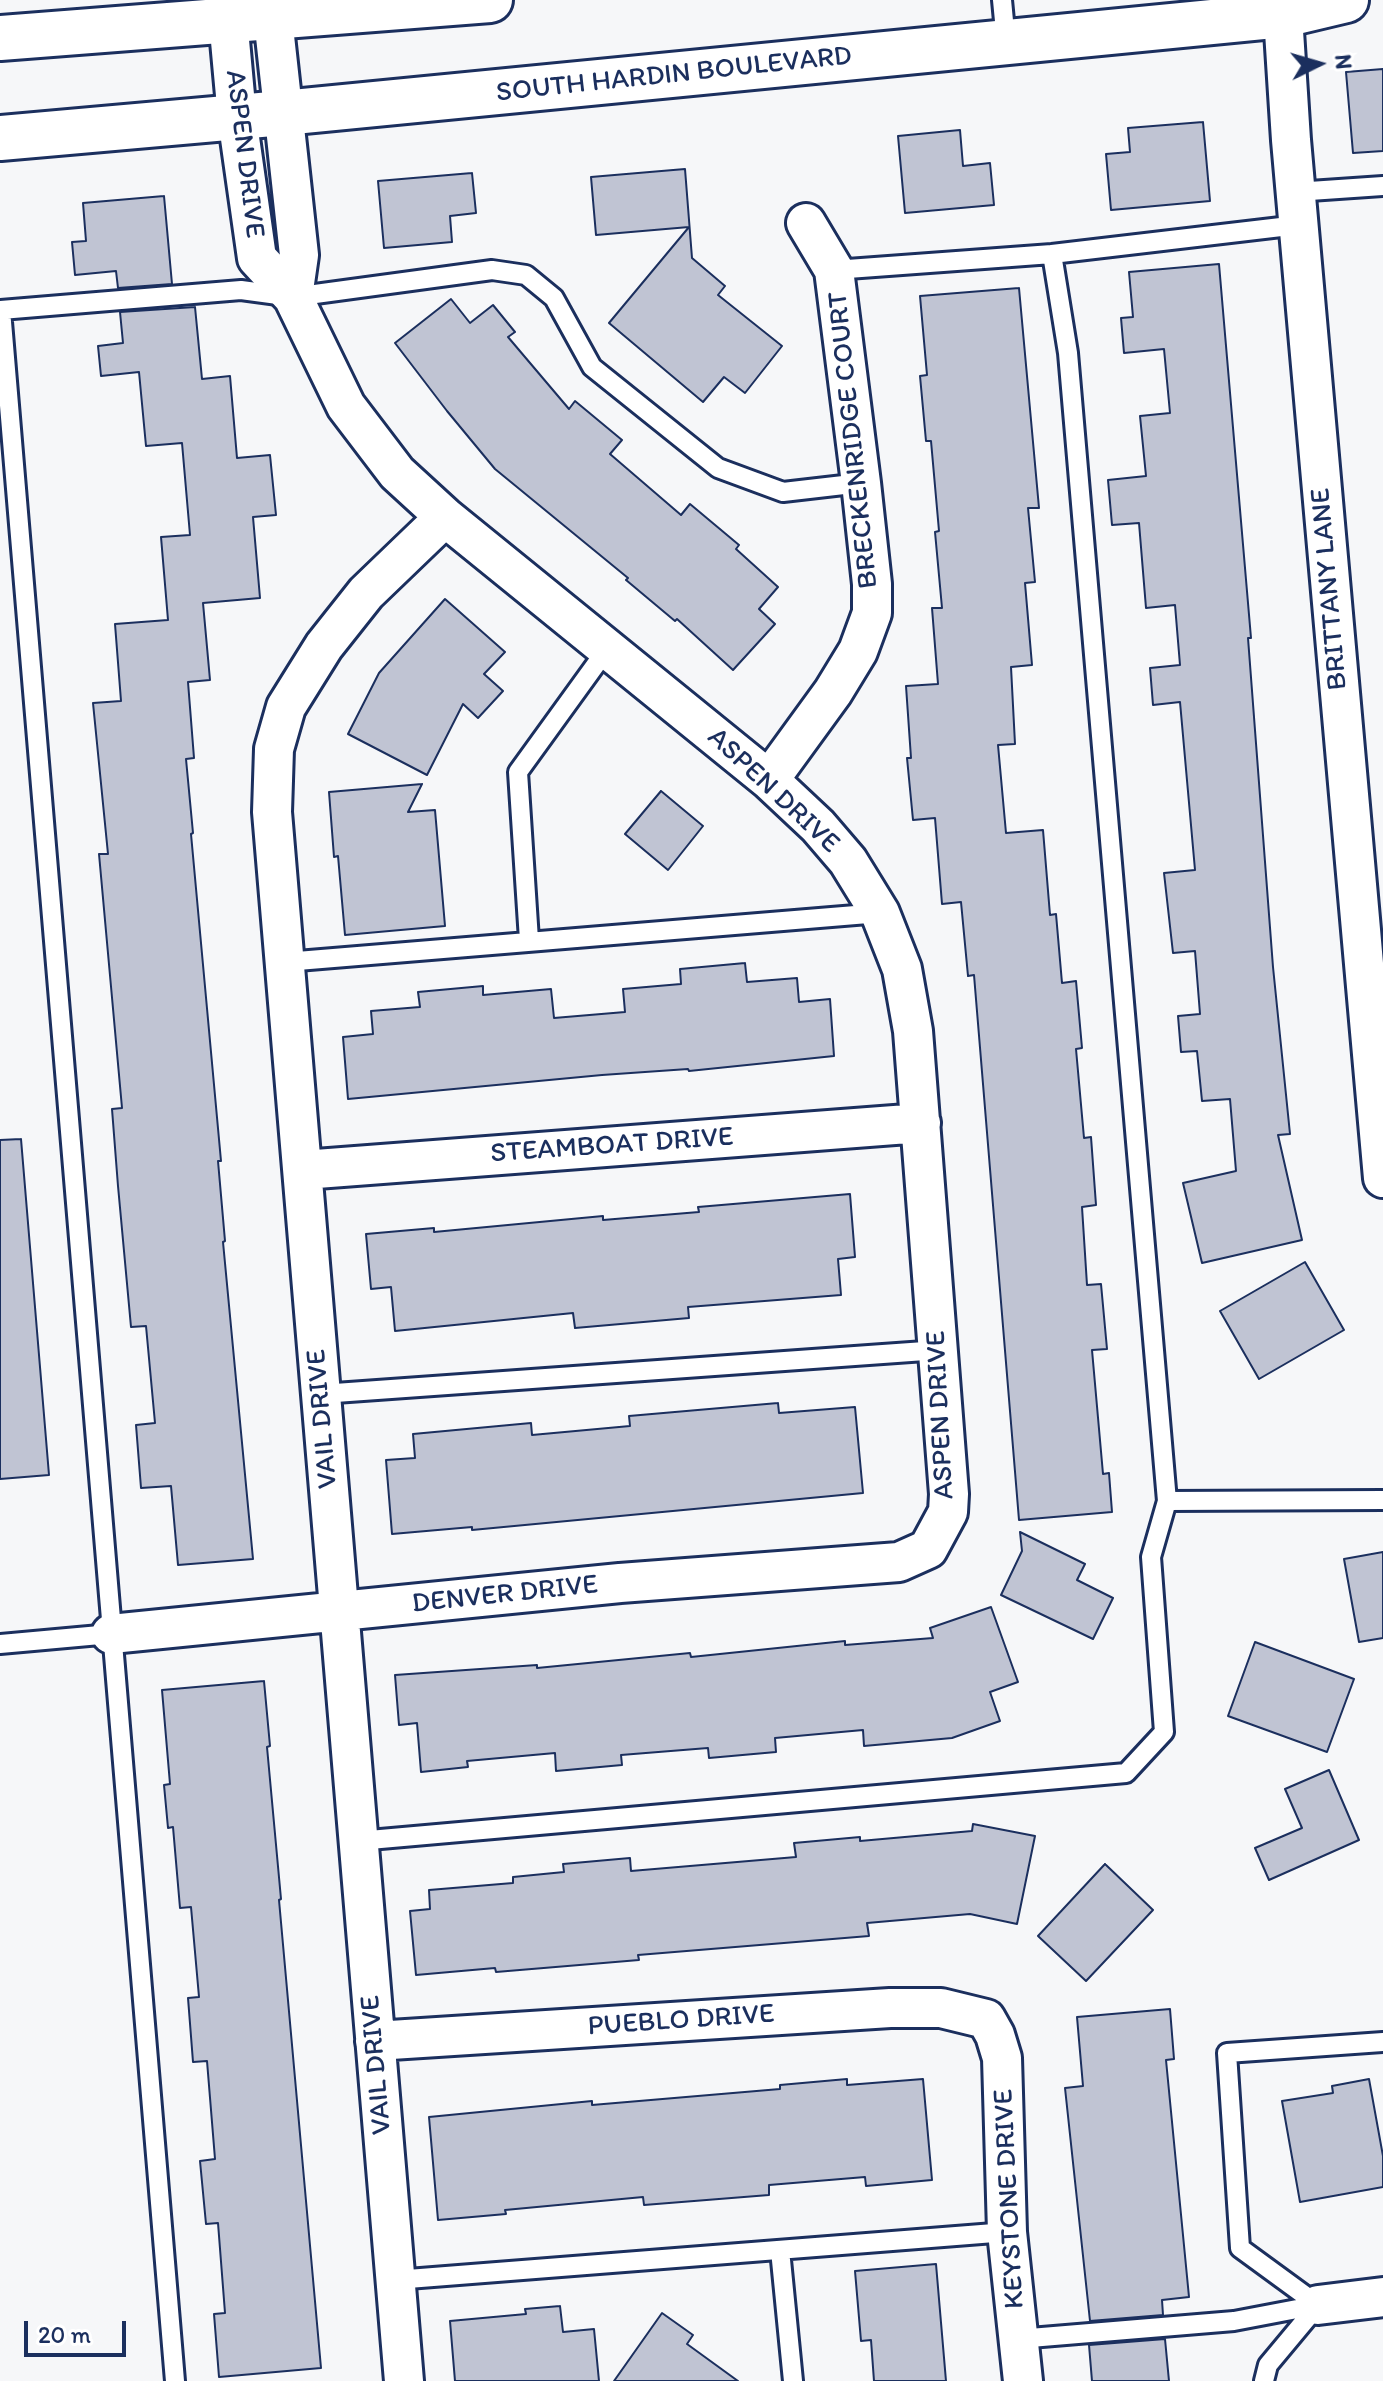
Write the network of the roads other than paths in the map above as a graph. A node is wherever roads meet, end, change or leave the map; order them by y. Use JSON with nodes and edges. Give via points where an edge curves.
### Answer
{"nodes":[{"id":1,"x":490,"y":0,"type":"edge"},
{"id":2,"x":1346,"y":0,"type":"edge"},
{"id":3,"x":1283,"y":8,"type":"edge"},
{"id":4,"x":251,"y":9,"type":"edge"},
{"id":5,"x":1004,"y":21,"type":"edge"},
{"id":6,"x":0,"y":38,"type":"edge"},
{"id":7,"x":283,"y":113,"type":"junction"},
{"id":8,"x":237,"y":117,"type":"junction"},
{"id":9,"x":0,"y":138,"type":"edge"},
{"id":10,"x":1383,"y":186,"type":"edge"},
{"id":11,"x":1297,"y":209,"type":"junction"},
{"id":12,"x":806,"y":223,"type":"dead end"},
{"id":13,"x":1052,"y":254,"type":"junction"},
{"id":14,"x":834,"y":270,"type":"junction"},
{"id":15,"x":293,"y":297,"type":"junction"},
{"id":16,"x":861,"y":483,"type":"junction"},
{"id":17,"x":445,"y":517,"type":"junction"},
{"id":18,"x":607,"y":649,"type":"junction"},
{"id":19,"x":769,"y":780,"type":"junction"},
{"id":20,"x":880,"y":913,"type":"junction"},
{"id":21,"x":529,"y":940,"type":"junction"},
{"id":22,"x":285,"y":962,"type":"junction"},
{"id":23,"x":921,"y":1123,"type":"junction"},
{"id":24,"x":303,"y":1170,"type":"junction"},
{"id":25,"x":1383,"y":1178,"type":"edge"},
{"id":26,"x":939,"y":1350,"type":"junction"},
{"id":27,"x":321,"y":1394,"type":"junction"},
{"id":28,"x":1383,"y":1500,"type":"edge"},
{"id":29,"x":1167,"y":1501,"type":"junction"},
{"id":30,"x":899,"y":1562,"type":"joint"},
{"id":31,"x":339,"y":1611,"type":"junction"},
{"id":32,"x":0,"y":1624,"type":"edge"},
{"id":33,"x":111,"y":1634,"type":"junction"},
{"id":34,"x":1,"y":1644,"type":"edge"},
{"id":35,"x":358,"y":1841,"type":"junction"},
{"id":36,"x":986,"y":2019,"type":"joint"},
{"id":37,"x":375,"y":2041,"type":"junction"},
{"id":38,"x":1383,"y":2042,"type":"edge"},
{"id":39,"x":1007,"y":2232,"type":"junction"},
{"id":40,"x":780,"y":2250,"type":"junction"},
{"id":41,"x":395,"y":2280,"type":"junction"},
{"id":42,"x":1383,"y":2297,"type":"edge"},
{"id":43,"x":1318,"y":2305,"type":"junction"},
{"id":44,"x":1018,"y":2339,"type":"junction"},
{"id":45,"x":175,"y":2381,"type":"edge"},
{"id":46,"x":404,"y":2381,"type":"edge"},
{"id":47,"x":793,"y":2381,"type":"edge"},
{"id":48,"x":1023,"y":2381,"type":"edge"},
{"id":49,"x":1264,"y":2381,"type":"edge"}],
"edges":[{"from":1,"to":4,"type":"main road"},
{"from":2,"to":3,"type":"main road","name":"SOUTH HARDIN BOULEVARD"},
{"from":3,"to":5,"type":"main road","name":"SOUTH HARDIN BOULEVARD"},
{"from":3,"to":11,"type":"street","name":"BRITTANY LANE"},
{"from":4,"to":6,"type":"main road"},
{"from":4,"to":7,"type":"street","name":"ASPEN DRIVE"},
{"from":4,"to":8,"type":"street","name":"ASPEN DRIVE"},
{"from":5,"to":7,"type":"main road","name":"SOUTH HARDIN BOULEVARD"},
{"from":7,"to":8,"type":"main road","name":"SOUTH HARDIN BOULEVARD"},
{"from":7,"to":15,"type":"street","name":"ASPEN DRIVE","via":[[299,255]]},
{"from":8,"to":9,"type":"main road","name":"SOUTH HARDIN BOULEVARD"},
{"from":8,"to":15,"type":"street","name":"ASPEN DRIVE","via":[[257,258]]},
{"from":10,"to":11,"type":"lane"},
{"from":11,"to":13,"type":"lane"},
{"from":11,"to":25,"type":"street","name":"BRITTANY LANE"},
{"from":12,"to":14,"type":"street","name":"BRECKENRIDGE COURT"},
{"from":13,"to":14,"type":"lane"},
{"from":13,"to":29,"type":"lane","via":[[1068,353]]},
{"from":14,"to":16,"type":"street","name":"BRECKENRIDGE COURT"},
{"from":15,"to":16,"type":"lane","via":[[492,270],[526,275],[554,298],[592,367],[718,468],[783,492]]},
{"from":15,"to":17,"type":"street","name":"ASPEN DRIVE","via":[[346,406],[397,473]]},
{"from":15,"to":33,"type":"lane","via":[[241,290],[1,310]]},
{"from":16,"to":19,"type":"street","name":"BRECKENRIDGE COURT","via":[[872,613],[850,665]]},
{"from":17,"to":18,"type":"street","name":"ASPEN DRIVE"},
{"from":17,"to":22,"type":"street","name":"VAIL DRIVE","via":[[366,593],[286,707],[274,749],[272,812]]},
{"from":18,"to":19,"type":"street","name":"ASPEN DRIVE"},
{"from":18,"to":21,"type":"lane","via":[[518,772]]},
{"from":19,"to":20,"type":"street","name":"ASPEN DRIVE","via":[[848,861]]},
{"from":20,"to":21,"type":"lane"},
{"from":20,"to":23,"type":"street","name":"ASPEN DRIVE","via":[[902,969]]},
{"from":21,"to":22,"type":"lane"},
{"from":22,"to":24,"type":"street","name":"VAIL DRIVE"},
{"from":23,"to":24,"type":"street","name":"STEAMBOAT DRIVE"},
{"from":23,"to":26,"type":"street","name":"ASPEN DRIVE"},
{"from":24,"to":27,"type":"street","name":"VAIL DRIVE"},
{"from":26,"to":27,"type":"lane"},
{"from":26,"to":30,"type":"street","name":"ASPEN DRIVE","via":[[948,1512],[928,1549]]},
{"from":27,"to":31,"type":"street","name":"VAIL DRIVE"},
{"from":28,"to":29,"type":"lane"},
{"from":29,"to":35,"type":"lane","via":[[1151,1557],[1164,1732],[1126,1773]]},
{"from":30,"to":31,"type":"street","name":"DENVER DRIVE"},
{"from":31,"to":33,"type":"street","name":"DENVER DRIVE"},
{"from":31,"to":35,"type":"street","name":"VAIL DRIVE"},
{"from":32,"to":34,"type":"lane"},
{"from":33,"to":34,"type":"lane"},
{"from":33,"to":45,"type":"lane"},
{"from":35,"to":37,"type":"street","name":"VAIL DRIVE"},
{"from":36,"to":37,"type":"street","name":"PUEBLO DRIVE","via":[[941,2008],[890,2008]]},
{"from":36,"to":39,"type":"street","name":"KEYSTONE DRIVE","via":[[1002,2058]]},
{"from":37,"to":41,"type":"street","name":"VAIL DRIVE"},
{"from":38,"to":43,"type":"lane","via":[[1227,2053],[1240,2248]]},
{"from":39,"to":40,"type":"lane"},
{"from":39,"to":44,"type":"street","name":"KEYSTONE DRIVE"},
{"from":40,"to":41,"type":"lane"},
{"from":40,"to":47,"type":"lane"},
{"from":41,"to":46,"type":"street","name":"VAIL DRIVE"},
{"from":42,"to":43,"type":"street"},
{"from":43,"to":44,"type":"lane","via":[[1234,2321]]},
{"from":43,"to":49,"type":"lane","via":[[1268,2365]]},
{"from":44,"to":48,"type":"street","name":"KEYSTONE DRIVE"}]}
